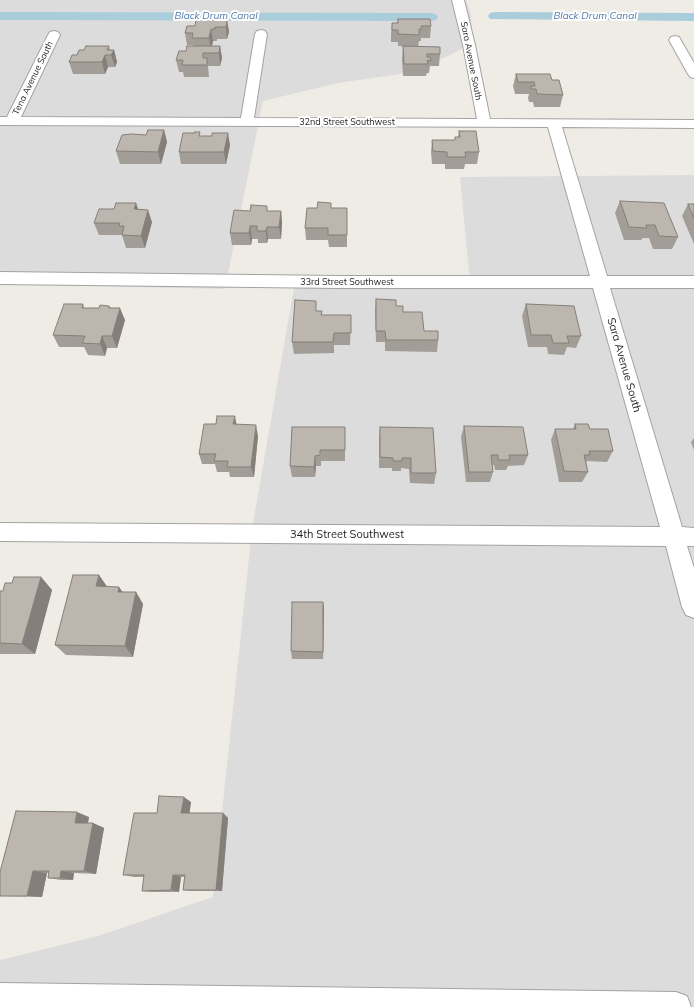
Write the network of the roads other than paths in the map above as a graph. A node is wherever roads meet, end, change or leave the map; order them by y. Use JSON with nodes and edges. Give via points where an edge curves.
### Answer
{"nodes":[{"id":1,"x":458,"y":0,"type":"edge"},
{"id":2,"x":261,"y":34,"type":"dead end"},
{"id":3,"x":54,"y":35,"type":"dead end"},
{"id":4,"x":675,"y":40,"type":"dead end"},
{"id":5,"x":694,"y":74,"type":"edge"},
{"id":6,"x":6,"y":121,"type":"edge"},
{"id":7,"x":246,"y":122,"type":"junction"},
{"id":8,"x":484,"y":123,"type":"junction"},
{"id":9,"x":554,"y":123,"type":"junction"},
{"id":10,"x":694,"y":124,"type":"edge"},
{"id":11,"x":0,"y":278,"type":"edge"},
{"id":12,"x":600,"y":282,"type":"junction"},
{"id":13,"x":694,"y":282,"type":"edge"},
{"id":14,"x":0,"y":532,"type":"edge"},
{"id":15,"x":684,"y":537,"type":"edge"},
{"id":16,"x":694,"y":607,"type":"edge"},
{"id":17,"x":0,"y":998,"type":"edge"},
{"id":18,"x":676,"y":1007,"type":"edge"}],
"edges":[{"from":1,"to":8,"type":"street","name":"Sara Avenue South"},
{"from":2,"to":7,"type":"street"},
{"from":3,"to":6,"type":"street","name":"Tena Avenue South"},
{"from":4,"to":5,"type":"street"},
{"from":6,"to":7,"type":"street","name":"32nd Street Southwest"},
{"from":7,"to":8,"type":"street","name":"32nd Street Southwest"},
{"from":8,"to":9,"type":"street","name":"32nd Street Southwest"},
{"from":9,"to":10,"type":"street","name":"32nd Street Southwest"},
{"from":9,"to":12,"type":"street","name":"Sara Avenue South"},
{"from":11,"to":12,"type":"street","name":"33rd Street Southwest"},
{"from":12,"to":13,"type":"street","name":"33rd Street Southwest"},
{"from":12,"to":15,"type":"street","name":"Sara Avenue South"},
{"from":14,"to":15,"type":"street","name":"34th Street Southwest"},
{"from":15,"to":16,"type":"street","name":"Sara Avenue South"},
{"from":17,"to":18,"type":"street"}]}
